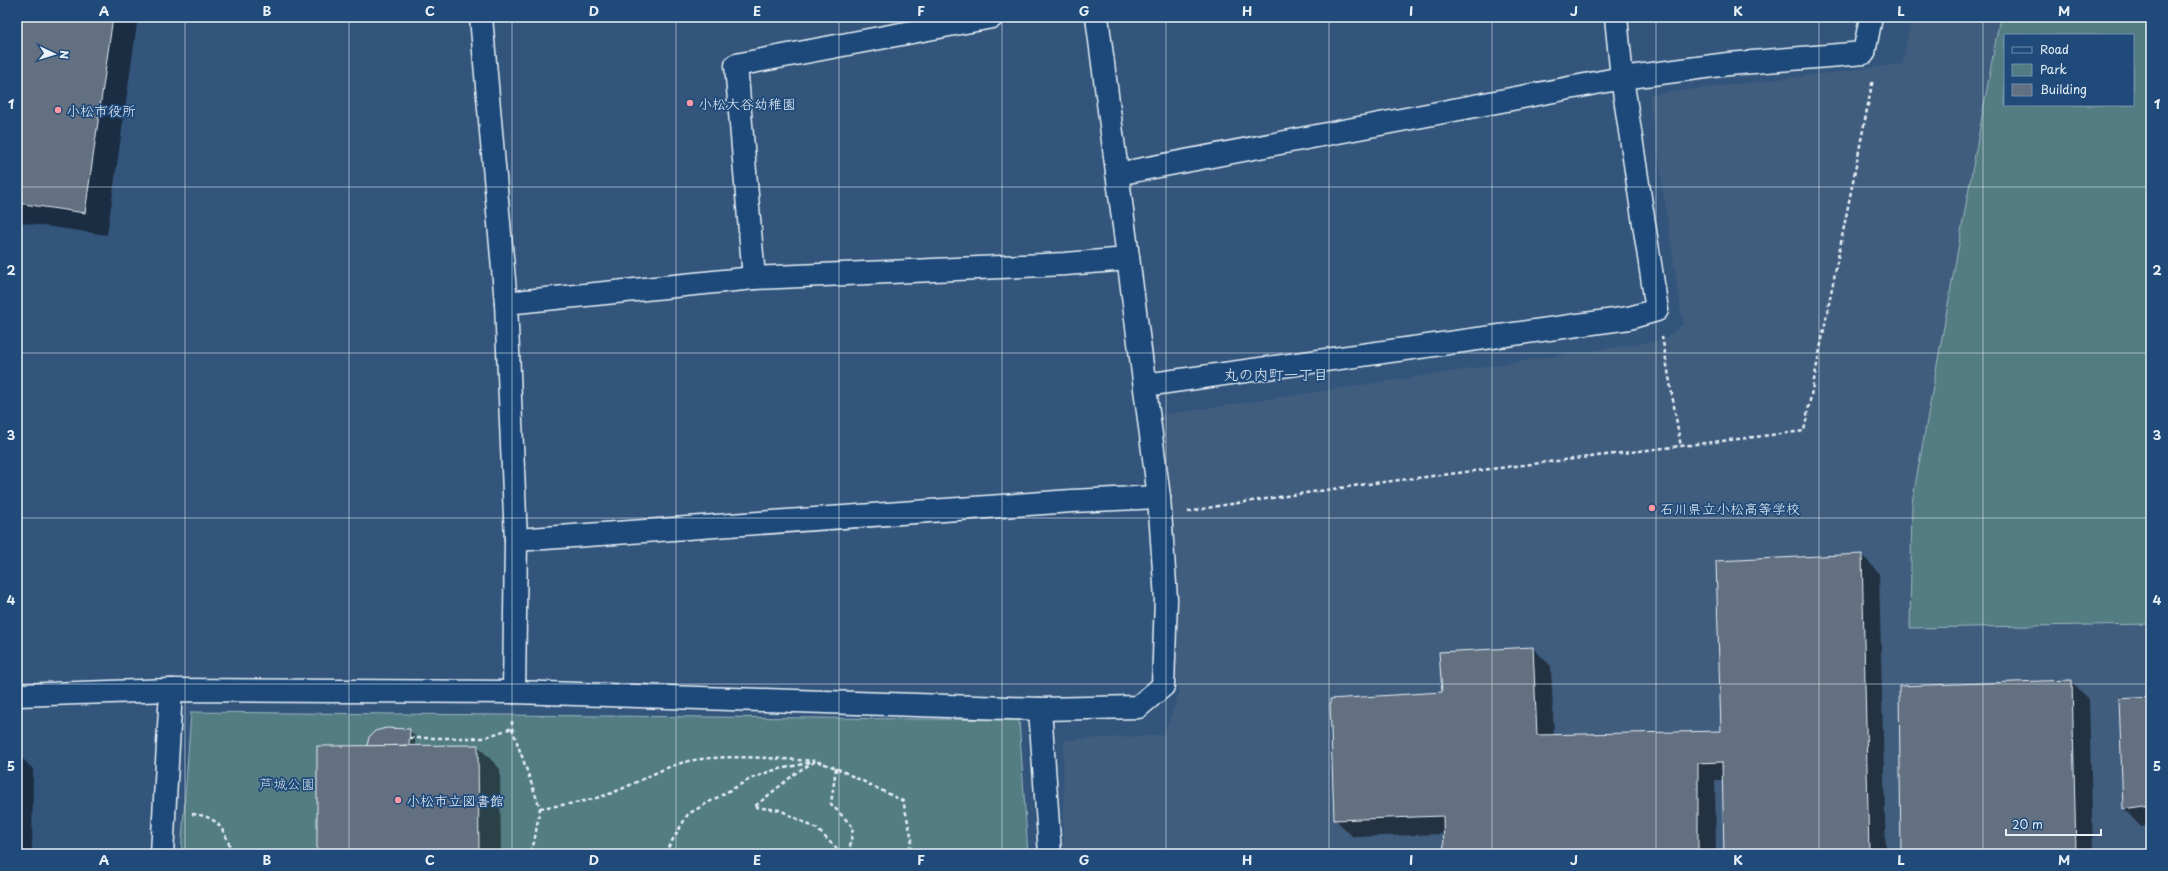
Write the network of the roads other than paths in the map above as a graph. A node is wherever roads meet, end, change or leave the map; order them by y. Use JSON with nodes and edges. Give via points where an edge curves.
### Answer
{"nodes":[{"id":1,"x":481,"y":17,"type":"edge"},
{"id":2,"x":992,"y":17,"type":"edge"},
{"id":3,"x":1097,"y":17,"type":"edge"},
{"id":4,"x":1616,"y":17,"type":"edge"},
{"id":5,"x":1871,"y":17,"type":"edge"},
{"id":6,"x":1622,"y":78,"type":"junction"},
{"id":7,"x":1117,"y":174,"type":"junction"},
{"id":8,"x":1128,"y":259,"type":"junction"},
{"id":9,"x":754,"y":278,"type":"junction"},
{"id":10,"x":506,"y":303,"type":"junction"},
{"id":11,"x":1145,"y":386,"type":"junction"},
{"id":12,"x":1160,"y":507,"type":"junction"},
{"id":13,"x":516,"y":540,"type":"junction"},
{"id":14,"x":171,"y":690,"type":"junction"},
{"id":15,"x":514,"y":692,"type":"junction"},
{"id":16,"x":17,"y":695,"type":"edge"},
{"id":17,"x":1040,"y":709,"type":"junction"},
{"id":18,"x":162,"y":854,"type":"edge"},
{"id":19,"x":1050,"y":854,"type":"edge"}],
"edges":[{"from":1,"to":10,"type":"street"},
{"from":2,"to":9,"type":"street","via":[[736,65]]},
{"from":3,"to":7,"type":"street"},
{"from":4,"to":6,"type":"street"},
{"from":5,"to":6,"type":"street","via":[[1864,53],[1728,64]]},
{"from":6,"to":7,"type":"street"},
{"from":6,"to":11,"type":"street","via":[[1657,310],[1629,318]]},
{"from":7,"to":8,"type":"street"},
{"from":8,"to":9,"type":"street"},
{"from":8,"to":11,"type":"street"},
{"from":9,"to":10,"type":"street"},
{"from":10,"to":13,"type":"street"},
{"from":11,"to":12,"type":"street"},
{"from":12,"to":13,"type":"street","via":[[1072,501]]},
{"from":12,"to":17,"type":"street","via":[[1166,599],[1163,686],[1138,707]]},
{"from":13,"to":15,"type":"street"},
{"from":14,"to":15,"type":"street"},
{"from":14,"to":16,"type":"street"},
{"from":14,"to":18,"type":"street"},
{"from":15,"to":17,"type":"street"},
{"from":17,"to":19,"type":"street"}]}
